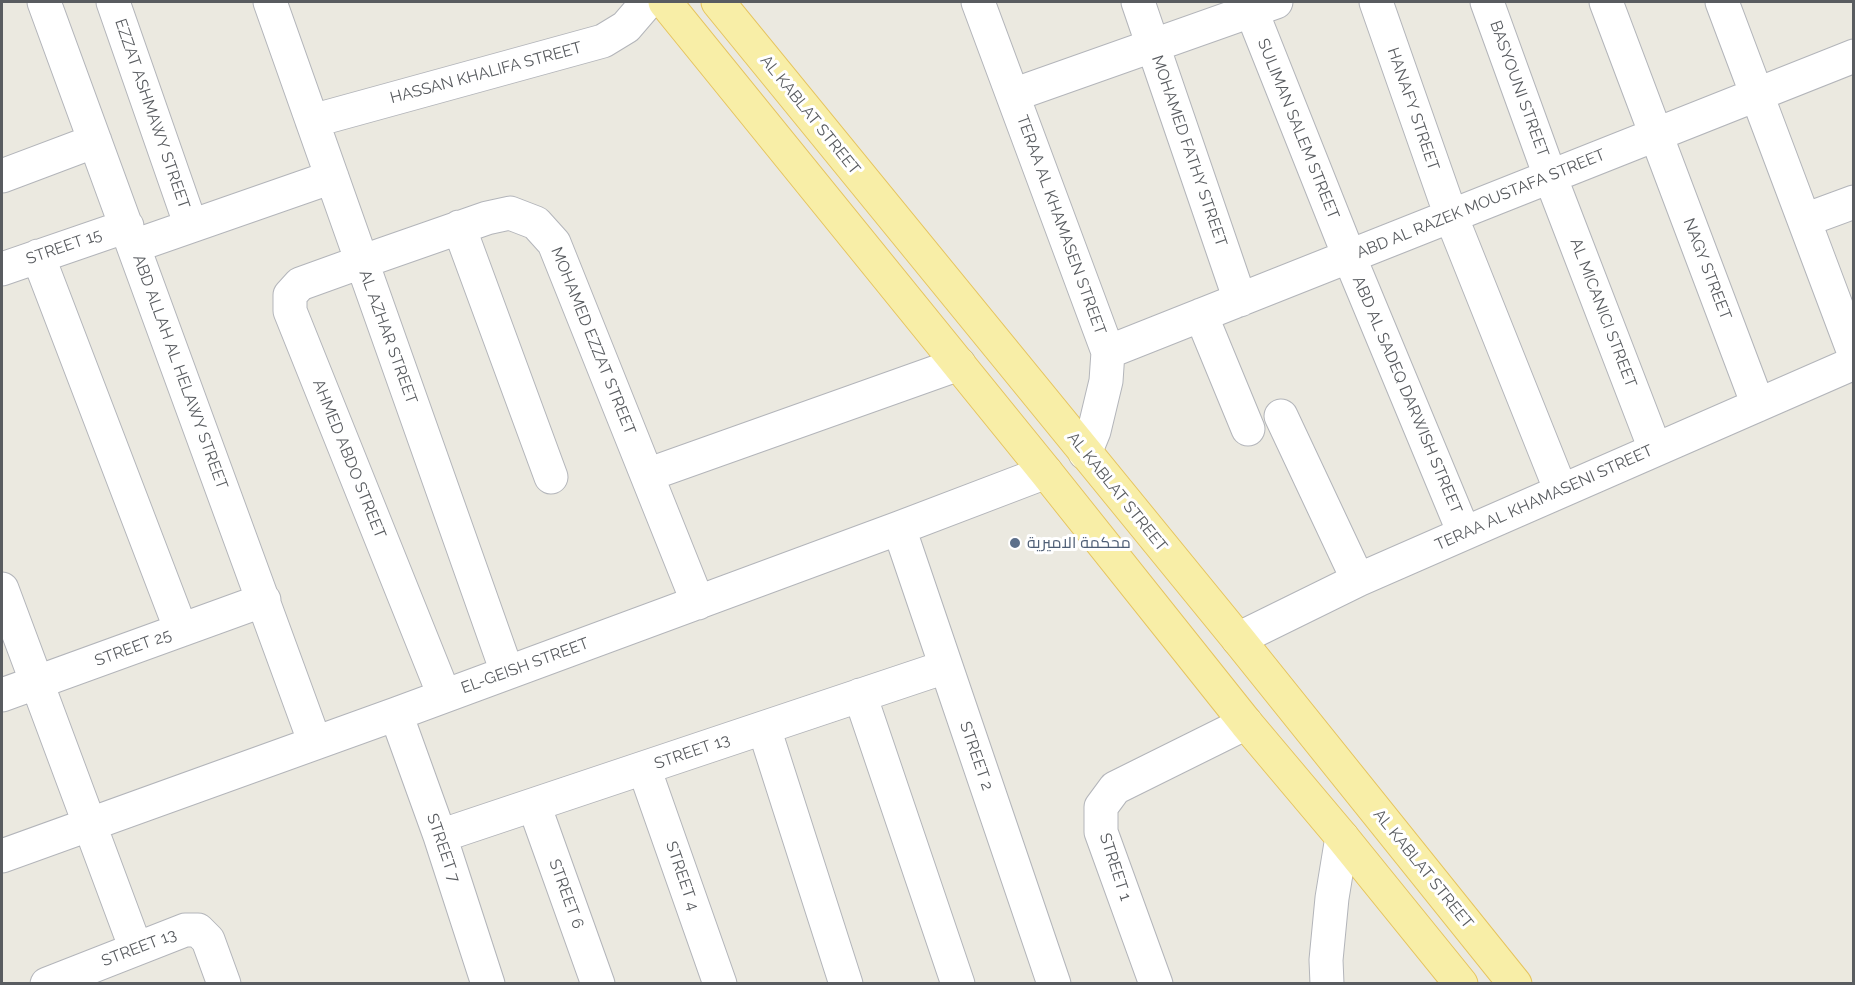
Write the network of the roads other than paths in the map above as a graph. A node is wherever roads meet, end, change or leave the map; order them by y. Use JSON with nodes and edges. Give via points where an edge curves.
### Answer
{"nodes":[{"id":1,"x":44,"y":2,"type":"edge"},
{"id":2,"x":113,"y":2,"type":"edge"},
{"id":3,"x":270,"y":2,"type":"edge"},
{"id":4,"x":645,"y":2,"type":"edge"},
{"id":5,"x":664,"y":2,"type":"edge"},
{"id":6,"x":718,"y":2,"type":"edge"},
{"id":7,"x":978,"y":2,"type":"edge"},
{"id":8,"x":1138,"y":2,"type":"edge"},
{"id":9,"x":1376,"y":2,"type":"edge"},
{"id":10,"x":1487,"y":2,"type":"edge"},
{"id":11,"x":1606,"y":2,"type":"edge"},
{"id":12,"x":1722,"y":2,"type":"edge"},
{"id":13,"x":1258,"y":4,"type":"edge"},
{"id":14,"x":1153,"y":45,"type":"junction"},
{"id":15,"x":1854,"y":56,"type":"edge"},
{"id":16,"x":1757,"y":94,"type":"junction"},
{"id":17,"x":1013,"y":95,"type":"junction"},
{"id":18,"x":312,"y":122,"type":"junction"},
{"id":19,"x":1657,"y":134,"type":"junction"},
{"id":20,"x":95,"y":141,"type":"junction"},
{"id":21,"x":2,"y":176,"type":"edge"},
{"id":22,"x":1550,"y":176,"type":"junction"},
{"id":23,"x":332,"y":177,"type":"junction"},
{"id":24,"x":1854,"y":202,"type":"edge"},
{"id":25,"x":1451,"y":216,"type":"junction"},
{"id":26,"x":1805,"y":220,"type":"junction"},
{"id":27,"x":191,"y":226,"type":"junction"},
{"id":28,"x":459,"y":227,"type":"junction"},
{"id":29,"x":130,"y":236,"type":"junction"},
{"id":30,"x":38,"y":256,"type":"junction"},
{"id":31,"x":1349,"y":256,"type":"junction"},
{"id":32,"x":361,"y":262,"type":"junction"},
{"id":33,"x":2,"y":268,"type":"edge"},
{"id":34,"x":1240,"y":300,"type":"junction"},
{"id":35,"x":1201,"y":315,"type":"junction"},
{"id":36,"x":1108,"y":352,"type":"junction"},
{"id":37,"x":1854,"y":353,"type":"edge"},
{"id":38,"x":1854,"y":363,"type":"edge"},
{"id":39,"x":958,"y":364,"type":"junction"},
{"id":40,"x":1758,"y":405,"type":"junction"},
{"id":41,"x":1281,"y":416,"type":"dead end"},
{"id":42,"x":1248,"y":429,"type":"dead end"},
{"id":43,"x":1655,"y":449,"type":"junction"},
{"id":44,"x":1085,"y":453,"type":"junction"},
{"id":45,"x":1046,"y":472,"type":"junction"},
{"id":46,"x":647,"y":475,"type":"junction"},
{"id":47,"x":551,"y":477,"type":"dead end"},
{"id":48,"x":1561,"y":490,"type":"junction"},
{"id":49,"x":899,"y":528,"type":"junction"},
{"id":50,"x":1464,"y":533,"type":"junction"},
{"id":51,"x":1358,"y":579,"type":"junction"},
{"id":52,"x":2,"y":589,"type":"edge"},
{"id":53,"x":264,"y":600,"type":"junction"},
{"id":54,"x":698,"y":603,"type":"junction"},
{"id":55,"x":181,"y":630,"type":"junction"},
{"id":56,"x":1238,"y":639,"type":"junction"},
{"id":57,"x":945,"y":667,"type":"junction"},
{"id":58,"x":507,"y":672,"type":"junction"},
{"id":59,"x":36,"y":682,"type":"junction"},
{"id":60,"x":2,"y":695,"type":"edge"},
{"id":61,"x":860,"y":695,"type":"junction"},
{"id":62,"x":444,"y":696,"type":"junction"},
{"id":63,"x":396,"y":714,"type":"junction"},
{"id":64,"x":1246,"y":723,"type":"junction"},
{"id":65,"x":764,"y":728,"type":"junction"},
{"id":66,"x":315,"y":742,"type":"junction"},
{"id":67,"x":644,"y":768,"type":"junction"},
{"id":68,"x":534,"y":805,"type":"junction"},
{"id":69,"x":89,"y":826,"type":"junction"},
{"id":70,"x":440,"y":836,"type":"junction"},
{"id":71,"x":1342,"y":837,"type":"junction"},
{"id":72,"x":2,"y":856,"type":"edge"},
{"id":73,"x":135,"y":950,"type":"junction"},
{"id":74,"x":47,"y":984,"type":"edge"},
{"id":75,"x":224,"y":984,"type":"edge"},
{"id":76,"x":488,"y":984,"type":"edge"},
{"id":77,"x":598,"y":984,"type":"edge"},
{"id":78,"x":720,"y":984,"type":"edge"},
{"id":79,"x":846,"y":984,"type":"edge"},
{"id":80,"x":958,"y":984,"type":"edge"},
{"id":81,"x":1054,"y":984,"type":"edge"},
{"id":82,"x":1156,"y":984,"type":"edge"},
{"id":83,"x":1327,"y":984,"type":"edge"},
{"id":84,"x":1461,"y":984,"type":"edge"},
{"id":85,"x":1515,"y":984,"type":"edge"}],
"edges":[{"from":1,"to":20,"type":"street","name":"ABD ALLAH AL HELAWY STREET"},
{"from":2,"to":27,"type":"street","name":"EZZAT ASHMAWY STREET"},
{"from":3,"to":18,"type":"street","name":"AL AZHAR STREET"},
{"from":4,"to":18,"type":"street","name":"HASSAN KHALIFA STREET","via":[[626,27],[603,41]]},
{"from":5,"to":39,"type":"main road"},
{"from":6,"to":44,"type":"main road","name":"AL KABLAT STREET"},
{"from":7,"to":17,"type":"street","name":"TERAA AL KHAMASEN STREET"},
{"from":8,"to":14,"type":"street","name":"MOHAMED FATHY STREET"},
{"from":9,"to":25,"type":"street","name":"HANAFY STREET"},
{"from":10,"to":22,"type":"street","name":"BASYOUNI STREET"},
{"from":11,"to":19,"type":"street","name":"NAGY STREET"},
{"from":12,"to":16,"type":"street"},
{"from":13,"to":14,"type":"street"},
{"from":13,"to":31,"type":"street","name":"SULIMAN SALEM STREET"},
{"from":14,"to":17,"type":"street"},
{"from":14,"to":34,"type":"street","name":"MOHAMED FATHY STREET"},
{"from":15,"to":16,"type":"street","name":"ABD AL RAZEK MOUSTAFA STREET"},
{"from":16,"to":19,"type":"street","name":"ABD AL RAZEK MOUSTAFA STREET"},
{"from":16,"to":26,"type":"street"},
{"from":17,"to":36,"type":"street","name":"TERAA AL KHAMASEN STREET"},
{"from":18,"to":23,"type":"street","name":"AL AZHAR STREET"},
{"from":19,"to":22,"type":"street","name":"ABD AL RAZEK MOUSTAFA STREET"},
{"from":19,"to":40,"type":"street","name":"NAGY STREET"},
{"from":20,"to":21,"type":"street"},
{"from":20,"to":29,"type":"street","name":"ABD ALLAH AL HELAWY STREET"},
{"from":22,"to":25,"type":"street","name":"ABD AL RAZEK MOUSTAFA STREET"},
{"from":22,"to":43,"type":"street","name":"AL MICANICI STREET"},
{"from":23,"to":27,"type":"street","name":"STREET 15"},
{"from":23,"to":32,"type":"street","name":"AL AZHAR STREET"},
{"from":24,"to":26,"type":"street"},
{"from":25,"to":31,"type":"street","name":"ABD AL RAZEK MOUSTAFA STREET"},
{"from":25,"to":48,"type":"street","name":"HANAFY STREET"},
{"from":26,"to":37,"type":"street"},
{"from":27,"to":29,"type":"street","name":"STREET 15"},
{"from":28,"to":32,"type":"street","name":"MOHAMED EZZAT STREET"},
{"from":28,"to":46,"type":"street","name":"MOHAMED EZZAT STREET","via":[[510,213],[536,223],[554,243]]},
{"from":28,"to":47,"type":"street"},
{"from":29,"to":30,"type":"street","name":"STREET 15"},
{"from":29,"to":53,"type":"street","name":"ABD ALLAH AL HELAWY STREET"},
{"from":30,"to":33,"type":"street","name":"STREET 15"},
{"from":30,"to":55,"type":"street"},
{"from":31,"to":34,"type":"street","name":"ABD AL RAZEK MOUSTAFA STREET"},
{"from":31,"to":50,"type":"street","name":"ABD AL SADEQ DARWISH STREET"},
{"from":32,"to":58,"type":"street","name":"AL AZHAR STREET"},
{"from":32,"to":62,"type":"street","name":"AHMED ABDO STREET","via":[[300,284],[290,295],[290,311]]},
{"from":34,"to":35,"type":"street","name":"ABD AL RAZEK MOUSTAFA STREET"},
{"from":35,"to":36,"type":"street","name":"ABD AL RAZEK MOUSTAFA STREET"},
{"from":35,"to":42,"type":"street"},
{"from":36,"to":44,"type":"street","name":"TERAA AL KHAMASEN STREET","via":[[1106,381]]},
{"from":38,"to":40,"type":"street","name":"TERAA AL KHAMASENI STREET"},
{"from":39,"to":45,"type":"main road"},
{"from":39,"to":46,"type":"street"},
{"from":40,"to":43,"type":"street","name":"TERAA AL KHAMASENI STREET"},
{"from":41,"to":51,"type":"street"},
{"from":43,"to":48,"type":"street","name":"TERAA AL KHAMASENI STREET"},
{"from":44,"to":56,"type":"main road","name":"AL KABLAT STREET"},
{"from":45,"to":49,"type":"street","name":"EL-GEISH STREET"},
{"from":45,"to":64,"type":"main road"},
{"from":46,"to":54,"type":"street","name":"MOHAMED EZZAT STREET"},
{"from":48,"to":50,"type":"street","name":"TERAA AL KHAMASENI STREET"},
{"from":49,"to":54,"type":"street","name":"EL-GEISH STREET"},
{"from":49,"to":57,"type":"street","name":"STREET 2"},
{"from":50,"to":51,"type":"street","name":"TERAA AL KHAMASENI STREET"},
{"from":51,"to":56,"type":"street","name":"TERAA AL KHAMASENI STREET"},
{"from":52,"to":59,"type":"street"},
{"from":53,"to":55,"type":"street","name":"STREET 25"},
{"from":53,"to":66,"type":"street","name":"ABD ALLAH AL HELAWY STREET"},
{"from":54,"to":58,"type":"street","name":"EL-GEISH STREET"},
{"from":55,"to":59,"type":"street","name":"STREET 25"},
{"from":56,"to":85,"type":"main road","name":"AL KABLAT STREET"},
{"from":57,"to":61,"type":"street","name":"STREET 13"},
{"from":57,"to":81,"type":"street","name":"STREET 2"},
{"from":58,"to":62,"type":"street","name":"EL-GEISH STREET"},
{"from":59,"to":60,"type":"street","name":"STREET 25"},
{"from":59,"to":69,"type":"street"},
{"from":61,"to":65,"type":"street","name":"STREET 13"},
{"from":61,"to":80,"type":"street"},
{"from":62,"to":63,"type":"street","name":"EL-GEISH STREET"},
{"from":63,"to":66,"type":"street","name":"EL-GEISH STREET"},
{"from":63,"to":70,"type":"street","name":"STREET 7"},
{"from":64,"to":71,"type":"main road"},
{"from":64,"to":82,"type":"street","name":"STREET 1","via":[[1115,788],[1101,807],[1101,832]]},
{"from":65,"to":67,"type":"street","name":"STREET 13"},
{"from":65,"to":79,"type":"street"},
{"from":66,"to":69,"type":"street","name":"EL-GEISH STREET"},
{"from":67,"to":68,"type":"street","name":"STREET 13"},
{"from":67,"to":78,"type":"street","name":"STREET 4"},
{"from":68,"to":70,"type":"street","name":"STREET 13"},
{"from":68,"to":77,"type":"street","name":"STREET 6"},
{"from":69,"to":72,"type":"street","name":"EL-GEISH STREET"},
{"from":69,"to":73,"type":"street"},
{"from":70,"to":76,"type":"street","name":"STREET 7"},
{"from":71,"to":83,"type":"street","via":[[1332,898]]},
{"from":71,"to":84,"type":"main road"},
{"from":73,"to":74,"type":"street","name":"STREET 13"},
{"from":73,"to":75,"type":"street","name":"STREET 13","via":[[185,930],[198,930],[208,940]]}]}
